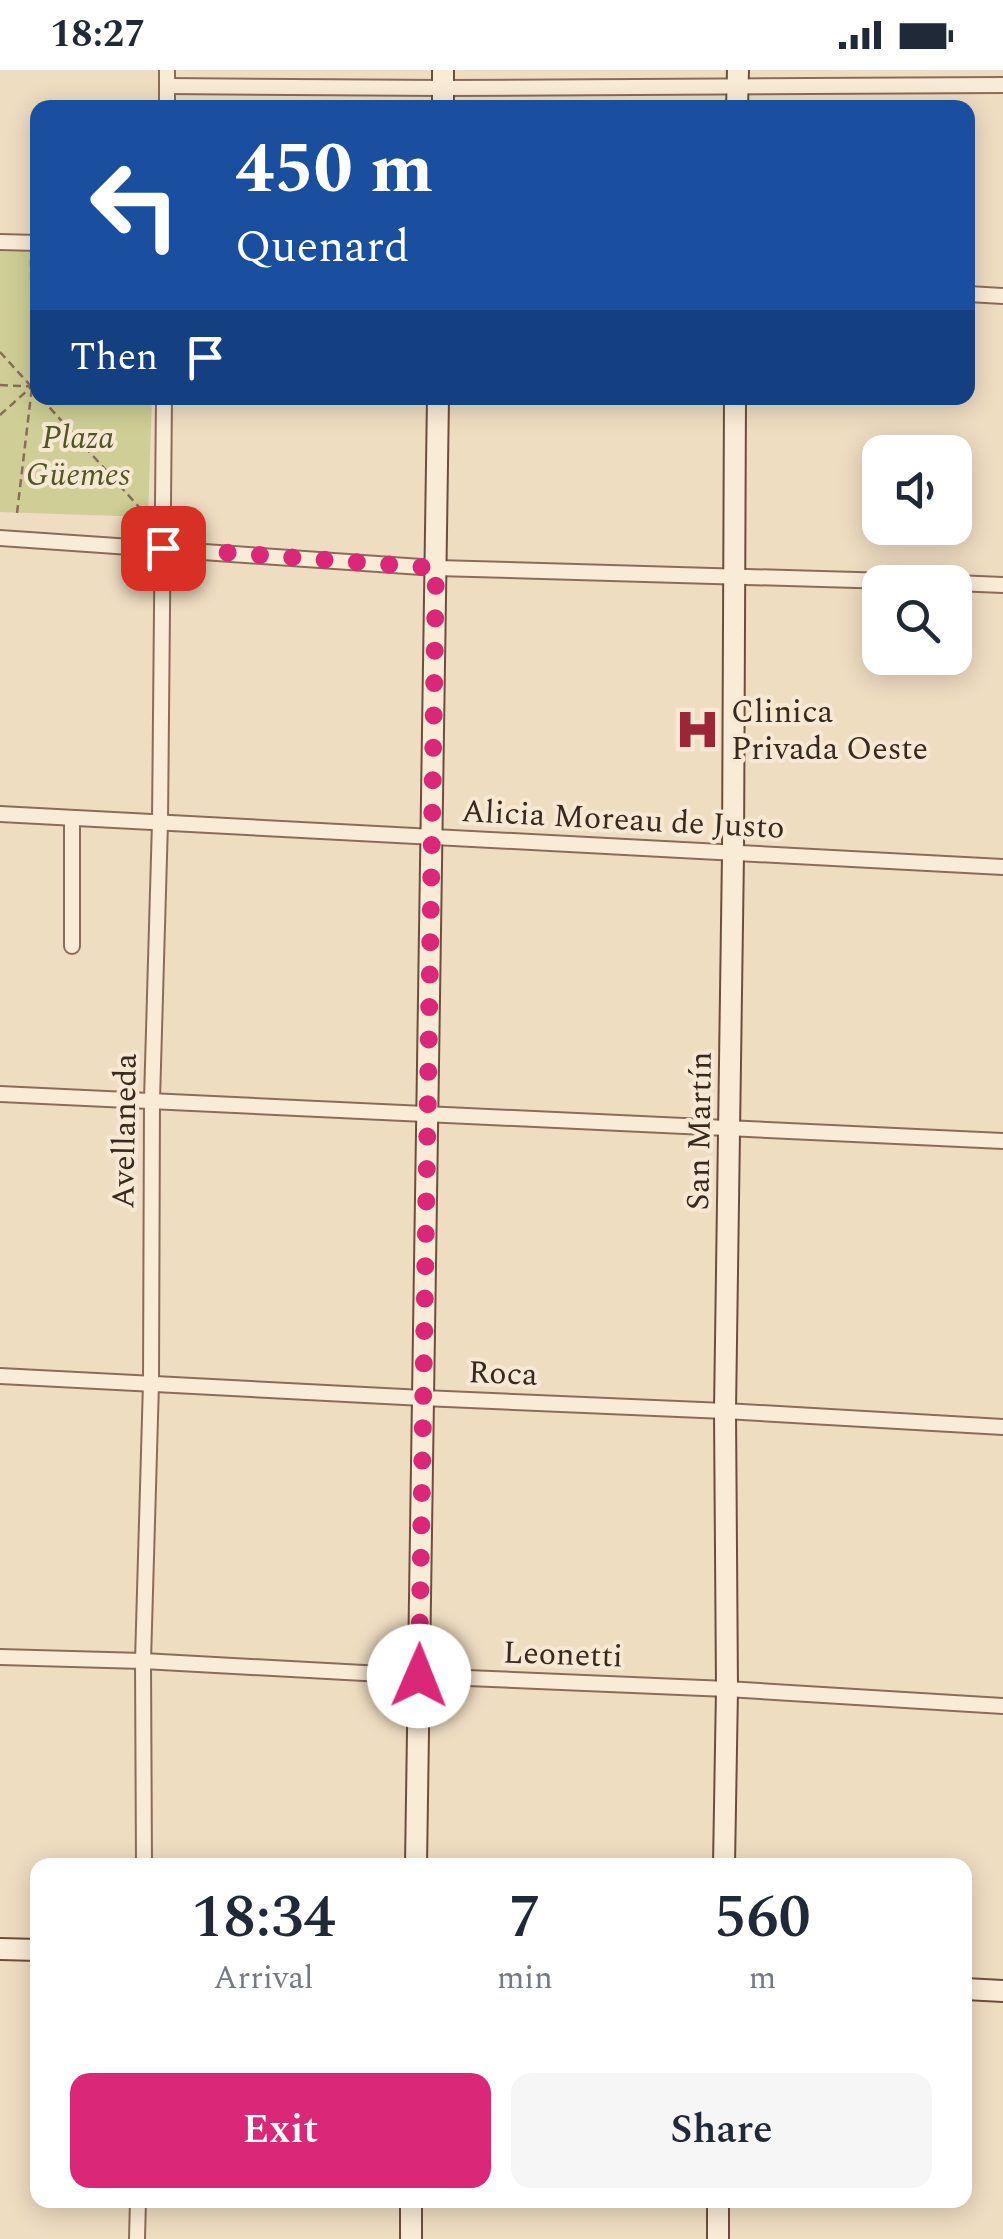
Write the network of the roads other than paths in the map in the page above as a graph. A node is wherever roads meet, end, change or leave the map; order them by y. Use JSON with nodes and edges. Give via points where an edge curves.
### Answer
{"nodes":[{"id":1,"x":168,"y":70,"type":"edge"},
{"id":2,"x":1003,"y":85,"type":"edge"},
{"id":3,"x":167,"y":86,"type":"junction"},
{"id":4,"x":443,"y":88,"type":"edge"},
{"id":5,"x":738,"y":88,"type":"edge"},
{"id":6,"x":167,"y":100,"type":"edge"},
{"id":7,"x":0,"y":242,"type":"edge"},
{"id":8,"x":30,"y":246,"type":"edge"},
{"id":9,"x":975,"y":294,"type":"edge"},
{"id":10,"x":1003,"y":296,"type":"edge"},
{"id":11,"x":164,"y":405,"type":"edge"},
{"id":12,"x":438,"y":405,"type":"edge"},
{"id":13,"x":735,"y":405,"type":"edge"},
{"id":14,"x":0,"y":538,"type":"edge"},
{"id":15,"x":163,"y":548,"type":"junction"},
{"id":16,"x":436,"y":568,"type":"junction"},
{"id":17,"x":734,"y":576,"type":"junction"},
{"id":18,"x":862,"y":580,"type":"edge"},
{"id":19,"x":972,"y":584,"type":"edge"},
{"id":20,"x":1003,"y":585,"type":"edge"},
{"id":21,"x":0,"y":814,"type":"edge"},
{"id":22,"x":72,"y":818,"type":"junction"},
{"id":23,"x":160,"y":822,"type":"junction"},
{"id":24,"x":432,"y":838,"type":"junction"},
{"id":25,"x":734,"y":854,"type":"junction"},
{"id":26,"x":1003,"y":868,"type":"edge"},
{"id":27,"x":72,"y":946,"type":"dead end"},
{"id":28,"x":0,"y":1094,"type":"edge"},
{"id":29,"x":152,"y":1100,"type":"junction"},
{"id":30,"x":427,"y":1115,"type":"junction"},
{"id":31,"x":730,"y":1126,"type":"junction"},
{"id":32,"x":1003,"y":1141,"type":"edge"},
{"id":33,"x":0,"y":1376,"type":"edge"},
{"id":34,"x":152,"y":1383,"type":"junction"},
{"id":35,"x":423,"y":1398,"type":"junction"},
{"id":36,"x":725,"y":1410,"type":"junction"},
{"id":37,"x":1003,"y":1428,"type":"edge"},
{"id":38,"x":0,"y":1657,"type":"edge"},
{"id":39,"x":143,"y":1661,"type":"junction"},
{"id":40,"x":419,"y":1676,"type":"junction"},
{"id":41,"x":727,"y":1689,"type":"junction"},
{"id":42,"x":1003,"y":1706,"type":"edge"},
{"id":43,"x":144,"y":1858,"type":"edge"},
{"id":44,"x":416,"y":1858,"type":"edge"},
{"id":45,"x":724,"y":1858,"type":"edge"},
{"id":46,"x":0,"y":1948,"type":"edge"},
{"id":47,"x":30,"y":1950,"type":"edge"},
{"id":48,"x":972,"y":1989,"type":"edge"},
{"id":49,"x":1003,"y":1991,"type":"edge"},
{"id":50,"x":138,"y":2208,"type":"edge"},
{"id":51,"x":411,"y":2208,"type":"edge"},
{"id":52,"x":718,"y":2208,"type":"edge"},
{"id":53,"x":137,"y":2239,"type":"edge"},
{"id":54,"x":410,"y":2239,"type":"edge"},
{"id":55,"x":718,"y":2239,"type":"edge"}],
"edges":[{"from":1,"to":3,"type":"street"},
{"from":2,"to":5,"type":"street"},
{"from":3,"to":4,"type":"street"},
{"from":3,"to":6,"type":"street"},
{"from":4,"to":5,"type":"street"},
{"from":7,"to":8,"type":"street"},
{"from":9,"to":10,"type":"street"},
{"from":11,"to":15,"type":"street","name":"Avellaneda"},
{"from":12,"to":16,"type":"main road"},
{"from":13,"to":17,"type":"main road","name":"San Martín"},
{"from":14,"to":15,"type":"street"},
{"from":15,"to":16,"type":"street"},
{"from":15,"to":23,"type":"street","name":"Avellaneda"},
{"from":16,"to":17,"type":"street"},
{"from":16,"to":24,"type":"main road"},
{"from":17,"to":18,"type":"street"},
{"from":17,"to":25,"type":"main road","name":"San Martín"},
{"from":19,"to":20,"type":"street"},
{"from":21,"to":22,"type":"street","name":"Alicia Moreau de Justo"},
{"from":22,"to":23,"type":"street","name":"Alicia Moreau de Justo"},
{"from":22,"to":27,"type":"street"},
{"from":23,"to":24,"type":"street","name":"Alicia Moreau de Justo"},
{"from":23,"to":29,"type":"street","name":"Avellaneda"},
{"from":24,"to":25,"type":"street","name":"Alicia Moreau de Justo"},
{"from":24,"to":30,"type":"main road"},
{"from":25,"to":26,"type":"street","name":"Alicia Moreau de Justo"},
{"from":25,"to":31,"type":"main road","name":"San Martín"},
{"from":28,"to":29,"type":"street"},
{"from":29,"to":30,"type":"street"},
{"from":29,"to":34,"type":"street","name":"Avellaneda"},
{"from":30,"to":31,"type":"street"},
{"from":30,"to":35,"type":"main road"},
{"from":31,"to":32,"type":"street"},
{"from":31,"to":36,"type":"main road","name":"San Martín"},
{"from":33,"to":34,"type":"street","name":"Roca"},
{"from":34,"to":35,"type":"street","name":"Roca"},
{"from":34,"to":39,"type":"street","name":"Avellaneda"},
{"from":35,"to":36,"type":"street","name":"Roca"},
{"from":35,"to":40,"type":"main road"},
{"from":36,"to":37,"type":"street","name":"Roca"},
{"from":36,"to":41,"type":"main road","name":"San Martín"},
{"from":38,"to":39,"type":"street","name":"Leonetti"},
{"from":39,"to":40,"type":"street","name":"Leonetti"},
{"from":39,"to":43,"type":"street","name":"Avellaneda"},
{"from":40,"to":41,"type":"street","name":"Leonetti"},
{"from":40,"to":44,"type":"main road"},
{"from":41,"to":42,"type":"street","name":"Leonetti"},
{"from":41,"to":45,"type":"main road","name":"San Martín"},
{"from":46,"to":47,"type":"main road"},
{"from":48,"to":49,"type":"main road"},
{"from":50,"to":53,"type":"street"},
{"from":51,"to":54,"type":"main road"},
{"from":52,"to":55,"type":"main road"}]}
